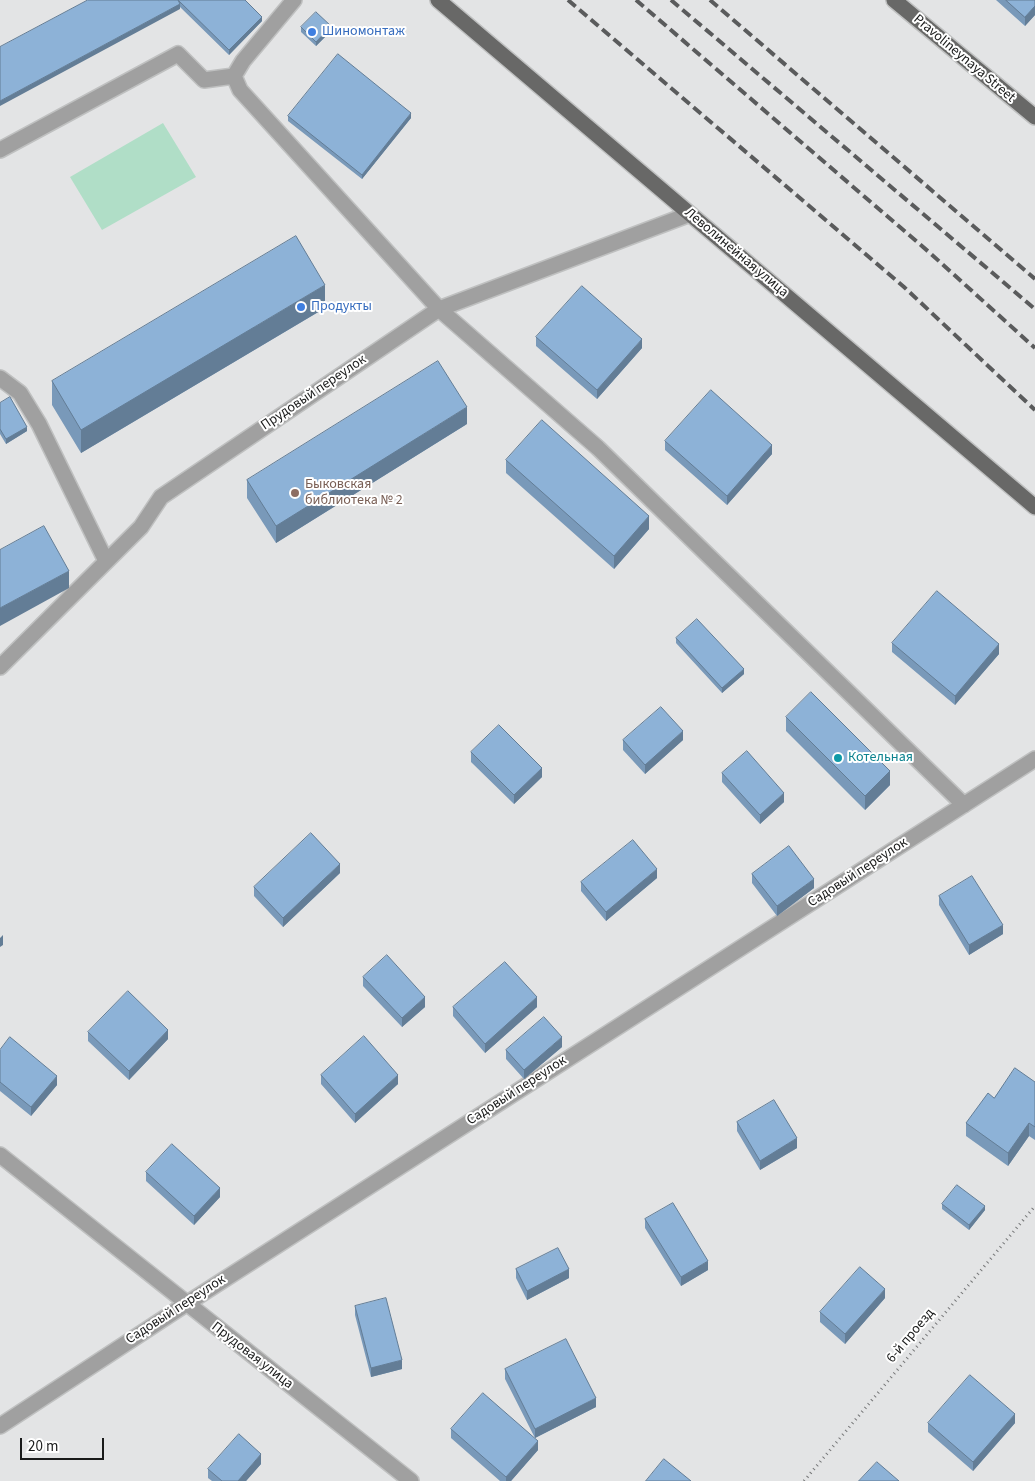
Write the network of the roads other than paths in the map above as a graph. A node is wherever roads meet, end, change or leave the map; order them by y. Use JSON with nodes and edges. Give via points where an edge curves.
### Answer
{"nodes":[{"id":1,"x":294,"y":0,"type":"edge"},
{"id":2,"x":438,"y":0,"type":"edge"},
{"id":3,"x":894,"y":0,"type":"edge"},
{"id":4,"x":234,"y":76,"type":"junction"},
{"id":5,"x":1035,"y":117,"type":"edge"},
{"id":6,"x":0,"y":150,"type":"edge"},
{"id":7,"x":690,"y":214,"type":"junction"},
{"id":8,"x":439,"y":309,"type":"junction"},
{"id":9,"x":0,"y":378,"type":"edge"},
{"id":10,"x":1035,"y":507,"type":"edge"},
{"id":11,"x":106,"y":561,"type":"junction"},
{"id":12,"x":0,"y":667,"type":"edge"},
{"id":13,"x":1035,"y":758,"type":"edge"},
{"id":14,"x":964,"y":805,"type":"junction"},
{"id":15,"x":0,"y":1155,"type":"edge"},
{"id":16,"x":186,"y":1304,"type":"junction"},
{"id":17,"x":0,"y":1426,"type":"edge"},
{"id":18,"x":411,"y":1481,"type":"edge"}],
"edges":[{"from":1,"to":4,"type":"street"},
{"from":2,"to":7,"type":"main road","name":"Леволинейная улица"},
{"from":3,"to":5,"type":"main road","name":"Pravolineynaya Street"},
{"from":4,"to":6,"type":"street","via":[[204,80],[178,54]]},
{"from":4,"to":8,"type":"street","via":[[240,90]]},
{"from":7,"to":8,"type":"street","name":"Прудовый переулок"},
{"from":7,"to":10,"type":"main road","name":"Леволинейная улица"},
{"from":8,"to":11,"type":"street","name":"Прудовый переулок","via":[[161,497],[141,527]]},
{"from":8,"to":14,"type":"street","via":[[598,448]]},
{"from":9,"to":11,"type":"street","via":[[20,393],[39,424]]},
{"from":11,"to":12,"type":"street","name":"Прудовый переулок"},
{"from":13,"to":14,"type":"street","name":"Садовый переулок"},
{"from":14,"to":16,"type":"street","name":"Садовый переулок"},
{"from":15,"to":16,"type":"street","name":"Прудовая улица"},
{"from":16,"to":17,"type":"street","name":"Садовый переулок"},
{"from":16,"to":18,"type":"street","name":"Прудовая улица"}]}
